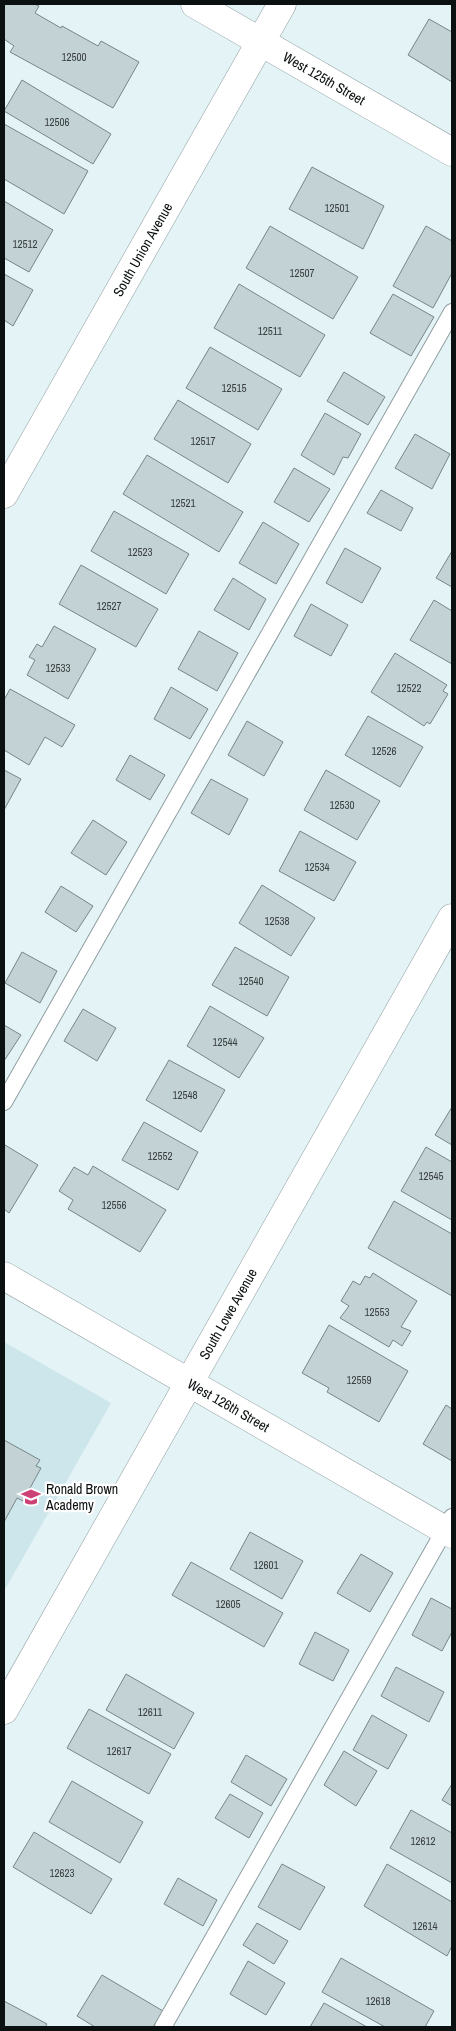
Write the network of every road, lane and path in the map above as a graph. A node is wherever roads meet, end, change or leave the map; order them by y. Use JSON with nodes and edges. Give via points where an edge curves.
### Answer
{"nodes":[{"id":1,"x":195,"y":4,"type":"edge"},
{"id":2,"x":282,"y":4,"type":"edge"},
{"id":3,"x":260,"y":42,"type":"junction"},
{"id":4,"x":452,"y":152,"type":"edge"},
{"id":5,"x":452,"y":312,"type":"edge"},
{"id":6,"x":4,"y":494,"type":"edge"},
{"id":7,"x":452,"y":918,"type":"edge"},
{"id":8,"x":4,"y":1102,"type":"edge"},
{"id":9,"x":4,"y":1276,"type":"edge"},
{"id":10,"x":190,"y":1382,"type":"junction"},
{"id":11,"x":450,"y":1527,"type":"edge"},
{"id":12,"x":4,"y":1710,"type":"edge"},
{"id":13,"x":163,"y":2027,"type":"edge"}],
"edges":[{"from":1,"to":3,"type":"street","name":"West 125th Street"},
{"from":2,"to":3,"type":"street","name":"South Union Avenue"},
{"from":3,"to":4,"type":"street","name":"West 125th Street"},
{"from":3,"to":6,"type":"street","name":"South Union Avenue"},
{"from":5,"to":8,"type":"lane"},
{"from":7,"to":10,"type":"street","name":"South Lowe Avenue"},
{"from":9,"to":10,"type":"street","name":"West 126th Street"},
{"from":10,"to":11,"type":"street","name":"West 126th Street"},
{"from":10,"to":12,"type":"street","name":"South Lowe Avenue"},
{"from":11,"to":13,"type":"lane"}]}
